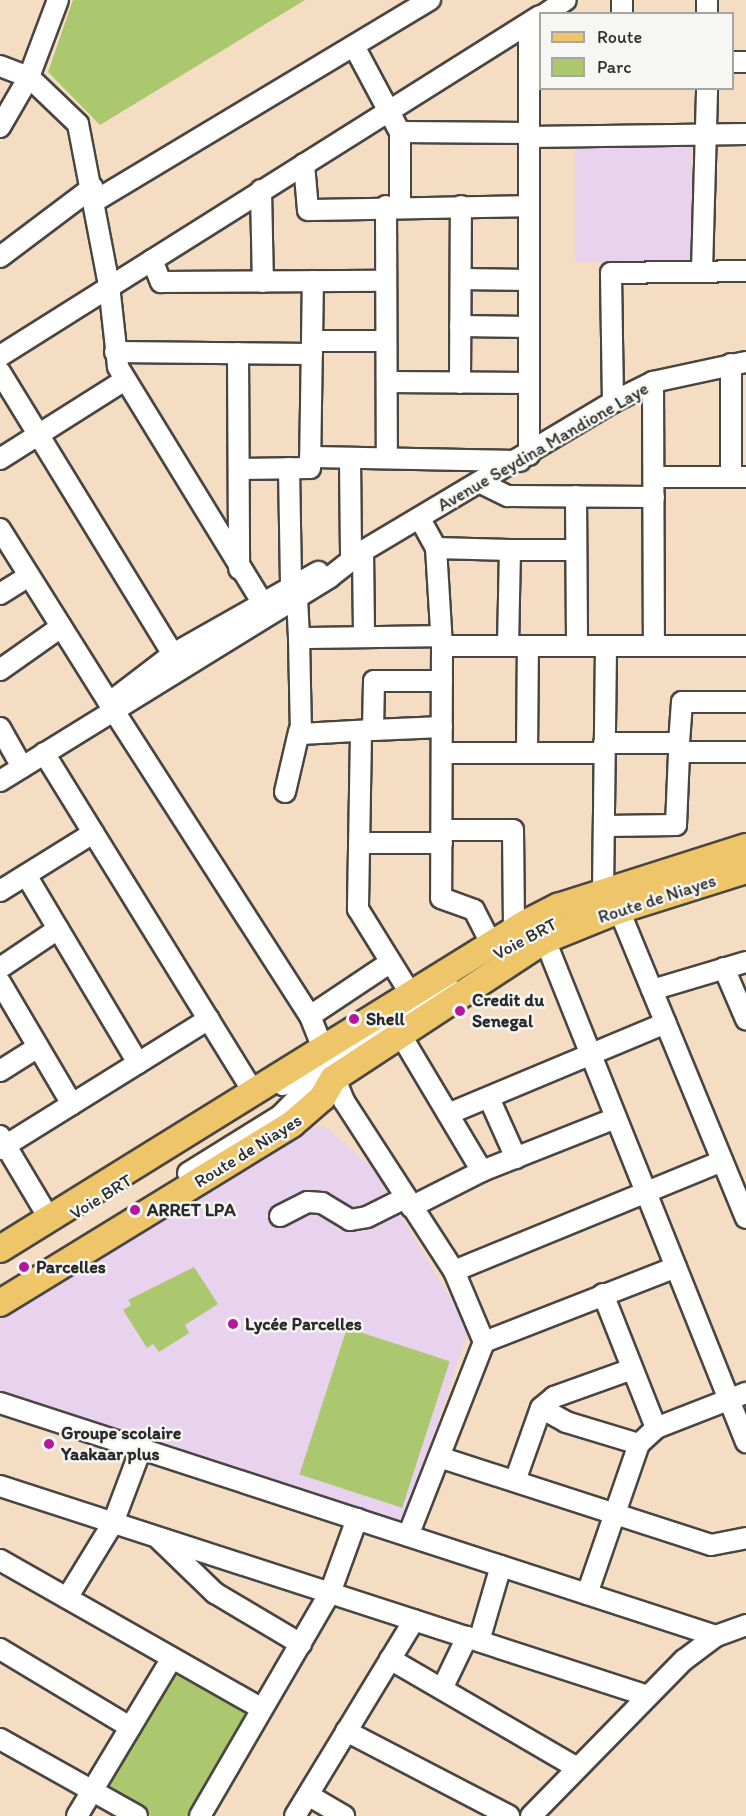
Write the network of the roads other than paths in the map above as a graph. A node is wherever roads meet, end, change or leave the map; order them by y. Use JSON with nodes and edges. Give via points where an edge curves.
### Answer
{"nodes":[{"id":1,"x":58,"y":0,"type":"edge"},
{"id":2,"x":430,"y":0,"type":"edge"},
{"id":3,"x":566,"y":0,"type":"edge"},
{"id":4,"x":547,"y":12,"type":"edge"},
{"id":5,"x":538,"y":18,"type":"edge"},
{"id":6,"x":354,"y":46,"type":"junction"},
{"id":7,"x":535,"y":62,"type":"edge"},
{"id":8,"x":0,"y":66,"type":"edge"},
{"id":9,"x":29,"y":77,"type":"junction"},
{"id":10,"x":707,"y":90,"type":"edge"},
{"id":11,"x":391,"y":109,"type":"junction"},
{"id":12,"x":0,"y":127,"type":"edge"},
{"id":13,"x":400,"y":132,"type":"junction"},
{"id":14,"x":707,"y":134,"type":"junction"},
{"id":15,"x":746,"y":134,"type":"edge"},
{"id":16,"x":529,"y":135,"type":"junction"},
{"id":17,"x":304,"y":164,"type":"junction"},
{"id":18,"x":261,"y":190,"type":"junction"},
{"id":19,"x":94,"y":194,"type":"junction"},
{"id":20,"x":393,"y":206,"type":"junction"},
{"id":21,"x":461,"y":206,"type":"junction"},
{"id":22,"x":529,"y":206,"type":"junction"},
{"id":23,"x":0,"y":257,"type":"edge"},
{"id":24,"x":152,"y":260,"type":"junction"},
{"id":25,"x":702,"y":271,"type":"junction"},
{"id":26,"x":746,"y":271,"type":"edge"},
{"id":27,"x":460,"y":279,"type":"junction"},
{"id":28,"x":529,"y":280,"type":"junction"},
{"id":29,"x":313,"y":281,"type":"junction"},
{"id":30,"x":386,"y":281,"type":"junction"},
{"id":31,"x":262,"y":282,"type":"junction"},
{"id":32,"x":109,"y":285,"type":"junction"},
{"id":33,"x":460,"y":326,"type":"junction"},
{"id":34,"x":529,"y":327,"type":"junction"},
{"id":35,"x":386,"y":341,"type":"junction"},
{"id":36,"x":312,"y":348,"type":"junction"},
{"id":37,"x":115,"y":352,"type":"junction"},
{"id":38,"x":238,"y":353,"type":"junction"},
{"id":39,"x":0,"y":356,"type":"edge"},
{"id":40,"x":739,"y":363,"type":"edge"},
{"id":41,"x":0,"y":372,"type":"edge"},
{"id":42,"x":125,"y":381,"type":"junction"},
{"id":43,"x":387,"y":382,"type":"junction"},
{"id":44,"x":460,"y":382,"type":"junction"},
{"id":45,"x":654,"y":382,"type":"junction"},
{"id":46,"x":529,"y":383,"type":"junction"},
{"id":47,"x":613,"y":402,"type":"junction"},
{"id":48,"x":39,"y":434,"type":"junction"},
{"id":49,"x":310,"y":458,"type":"junction"},
{"id":50,"x":350,"y":458,"type":"junction"},
{"id":51,"x":387,"y":458,"type":"junction"},
{"id":52,"x":524,"y":458,"type":"junction"},
{"id":53,"x":0,"y":459,"type":"edge"},
{"id":54,"x":289,"y":468,"type":"junction"},
{"id":55,"x":238,"y":469,"type":"junction"},
{"id":56,"x":654,"y":477,"type":"junction"},
{"id":57,"x":739,"y":477,"type":"edge"},
{"id":58,"x":481,"y":483,"type":"junction"},
{"id":59,"x":576,"y":496,"type":"junction"},
{"id":60,"x":654,"y":497,"type":"junction"},
{"id":61,"x":420,"y":519,"type":"junction"},
{"id":62,"x":0,"y":529,"type":"edge"},
{"id":63,"x":436,"y":548,"type":"junction"},
{"id":64,"x":510,"y":550,"type":"junction"},
{"id":65,"x":576,"y":550,"type":"junction"},
{"id":66,"x":357,"y":555,"type":"junction"},
{"id":67,"x":239,"y":569,"type":"junction"},
{"id":68,"x":29,"y":576,"type":"junction"},
{"id":69,"x":294,"y":591,"type":"junction"},
{"id":70,"x":0,"y":594,"type":"edge"},
{"id":71,"x":265,"y":607,"type":"junction"},
{"id":72,"x":61,"y":627,"type":"junction"},
{"id":73,"x":364,"y":637,"type":"junction"},
{"id":74,"x":299,"y":638,"type":"junction"},
{"id":75,"x":441,"y":641,"type":"junction"},
{"id":76,"x":518,"y":646,"type":"junction"},
{"id":77,"x":577,"y":646,"type":"junction"},
{"id":78,"x":606,"y":646,"type":"junction"},
{"id":79,"x":654,"y":646,"type":"junction"},
{"id":80,"x":746,"y":646,"type":"edge"},
{"id":81,"x":173,"y":654,"type":"junction"},
{"id":82,"x":0,"y":670,"type":"edge"},
{"id":83,"x":442,"y":681,"type":"junction"},
{"id":84,"x":746,"y":702,"type":"edge"},
{"id":85,"x":112,"y":707,"type":"junction"},
{"id":86,"x":442,"y":727,"type":"junction"},
{"id":87,"x":0,"y":728,"type":"edge"},
{"id":88,"x":299,"y":732,"type":"junction"},
{"id":89,"x":367,"y":732,"type":"junction"},
{"id":90,"x":604,"y":748,"type":"junction"},
{"id":91,"x":679,"y":748,"type":"junction"},
{"id":92,"x":746,"y":752,"type":"edge"},
{"id":93,"x":44,"y":753,"type":"junction"},
{"id":94,"x":442,"y":753,"type":"junction"},
{"id":95,"x":527,"y":753,"type":"junction"},
{"id":96,"x":22,"y":766,"type":"junction"},
{"id":97,"x":0,"y":781,"type":"edge"},
{"id":98,"x":285,"y":792,"type":"dead end"},
{"id":99,"x":606,"y":826,"type":"junction"},
{"id":100,"x":93,"y":832,"type":"junction"},
{"id":101,"x":442,"y":836,"type":"junction"},
{"id":102,"x":360,"y":843,"type":"junction"},
{"id":103,"x":746,"y":847,"type":"edge"},
{"id":104,"x":746,"y":858,"type":"edge"},
{"id":105,"x":746,"y":870,"type":"edge"},
{"id":106,"x":26,"y":875,"type":"junction"},
{"id":107,"x":0,"y":891,"type":"edge"},
{"id":108,"x":611,"y":901,"type":"junction"},
{"id":109,"x":58,"y":929,"type":"junction"},
{"id":110,"x":514,"y":931,"type":"junction"},
{"id":111,"x":545,"y":940,"type":"junction"},
{"id":112,"x":492,"y":945,"type":"junction"},
{"id":113,"x":391,"y":962,"type":"junction"},
{"id":114,"x":746,"y":962,"type":"edge"},
{"id":115,"x":0,"y":968,"type":"edge"},
{"id":116,"x":724,"y":968,"type":"junction"},
{"id":117,"x":0,"y":982,"type":"edge"},
{"id":118,"x":652,"y":990,"type":"junction"},
{"id":119,"x":412,"y":996,"type":"junction"},
{"id":120,"x":310,"y":1016,"type":"junction"},
{"id":121,"x":209,"y":1019,"type":"junction"},
{"id":122,"x":746,"y":1019,"type":"edge"},
{"id":123,"x":666,"y":1023,"type":"junction"},
{"id":124,"x":399,"y":1032,"type":"junction"},
{"id":125,"x":38,"y":1047,"type":"junction"},
{"id":126,"x":591,"y":1054,"type":"junction"},
{"id":127,"x":138,"y":1063,"type":"junction"},
{"id":128,"x":328,"y":1066,"type":"junction"},
{"id":129,"x":0,"y":1071,"type":"edge"},
{"id":130,"x":254,"y":1093,"type":"junction"},
{"id":131,"x":489,"y":1098,"type":"junction"},
{"id":132,"x":72,"y":1104,"type":"junction"},
{"id":133,"x":448,"y":1114,"type":"junction"},
{"id":134,"x":616,"y":1118,"type":"junction"},
{"id":135,"x":2,"y":1144,"type":"edge"},
{"id":136,"x":516,"y":1158,"type":"junction"},
{"id":137,"x":722,"y":1161,"type":"junction"},
{"id":138,"x":482,"y":1171,"type":"junction"},
{"id":139,"x":740,"y":1187,"type":"edge"},
{"id":140,"x":646,"y":1192,"type":"junction"},
{"id":141,"x":408,"y":1203,"type":"junction"},
{"id":142,"x":280,"y":1216,"type":"dead end"},
{"id":143,"x":746,"y":1218,"type":"edge"},
{"id":144,"x":50,"y":1220,"type":"junction"},
{"id":145,"x":0,"y":1249,"type":"edge"},
{"id":146,"x":0,"y":1260,"type":"edge"},
{"id":147,"x":676,"y":1267,"type":"junction"},
{"id":148,"x":454,"y":1271,"type":"junction"},
{"id":149,"x":0,"y":1290,"type":"edge"},
{"id":150,"x":603,"y":1294,"type":"junction"},
{"id":151,"x":0,"y":1303,"type":"edge"},
{"id":152,"x":484,"y":1342,"type":"junction"},
{"id":153,"x":632,"y":1369,"type":"junction"},
{"id":154,"x":737,"y":1396,"type":"edge"},
{"id":155,"x":0,"y":1403,"type":"edge"},
{"id":156,"x":541,"y":1408,"type":"junction"},
{"id":157,"x":656,"y":1428,"type":"junction"},
{"id":158,"x":746,"y":1442,"type":"edge"},
{"id":159,"x":639,"y":1444,"type":"junction"},
{"id":160,"x":141,"y":1449,"type":"junction"},
{"id":161,"x":439,"y":1457,"type":"junction"},
{"id":162,"x":515,"y":1481,"type":"junction"},
{"id":163,"x":0,"y":1486,"type":"edge"},
{"id":164,"x":614,"y":1514,"type":"junction"},
{"id":165,"x":357,"y":1519,"type":"junction"},
{"id":166,"x":113,"y":1522,"type":"junction"},
{"id":167,"x":408,"y":1536,"type":"junction"},
{"id":168,"x":157,"y":1537,"type":"junction"},
{"id":169,"x":746,"y":1538,"type":"edge"},
{"id":170,"x":0,"y":1560,"type":"edge"},
{"id":171,"x":501,"y":1566,"type":"junction"},
{"id":172,"x":330,"y":1593,"type":"junction"},
{"id":173,"x":587,"y":1594,"type":"junction"},
{"id":174,"x":67,"y":1598,"type":"junction"},
{"id":175,"x":414,"y":1620,"type":"junction"},
{"id":176,"x":746,"y":1625,"type":"edge"},
{"id":177,"x":716,"y":1636,"type":"junction"},
{"id":178,"x":473,"y":1639,"type":"junction"},
{"id":179,"x":300,"y":1644,"type":"junction"},
{"id":180,"x":0,"y":1649,"type":"edge"},
{"id":181,"x":172,"y":1658,"type":"junction"},
{"id":182,"x":390,"y":1659,"type":"junction"},
{"id":183,"x":442,"y":1689,"type":"junction"},
{"id":184,"x":648,"y":1696,"type":"junction"},
{"id":185,"x":262,"y":1709,"type":"junction"},
{"id":186,"x":130,"y":1727,"type":"junction"},
{"id":187,"x":346,"y":1731,"type":"junction"},
{"id":188,"x":0,"y":1739,"type":"edge"},
{"id":189,"x":577,"y":1768,"type":"junction"},
{"id":190,"x":91,"y":1792,"type":"junction"},
{"id":191,"x":308,"y":1795,"type":"junction"},
{"id":192,"x":77,"y":1816,"type":"edge"},
{"id":193,"x":137,"y":1816,"type":"edge"},
{"id":194,"x":200,"y":1816,"type":"edge"},
{"id":195,"x":295,"y":1816,"type":"edge"},
{"id":196,"x":344,"y":1816,"type":"edge"},
{"id":197,"x":509,"y":1816,"type":"edge"},
{"id":198,"x":531,"y":1816,"type":"edge"}],
"edges":[{"from":1,"to":9,"type":"street"},
{"from":2,"to":6,"type":"street"},
{"from":3,"to":4,"type":"street"},
{"from":5,"to":7,"type":"street"},
{"from":5,"to":11,"type":"street"},
{"from":6,"to":11,"type":"street"},
{"from":6,"to":19,"type":"street"},
{"from":7,"to":16,"type":"street"},
{"from":8,"to":9,"type":"street"},
{"from":9,"to":12,"type":"street"},
{"from":9,"to":19,"type":"street","via":[[78,124]]},
{"from":10,"to":14,"type":"street"},
{"from":11,"to":13,"type":"street"},
{"from":11,"to":17,"type":"street"},
{"from":13,"to":16,"type":"street"},
{"from":13,"to":20,"type":"street"},
{"from":14,"to":15,"type":"street"},
{"from":14,"to":16,"type":"street"},
{"from":14,"to":25,"type":"street"},
{"from":16,"to":22,"type":"street"},
{"from":17,"to":18,"type":"street"},
{"from":17,"to":20,"type":"street","via":[[306,209]]},
{"from":18,"to":24,"type":"street"},
{"from":18,"to":31,"type":"street"},
{"from":19,"to":23,"type":"street"},
{"from":19,"to":32,"type":"street"},
{"from":20,"to":21,"type":"street"},
{"from":20,"to":30,"type":"street"},
{"from":21,"to":22,"type":"street"},
{"from":21,"to":27,"type":"street"},
{"from":22,"to":28,"type":"street"},
{"from":24,"to":31,"type":"street","via":[[161,282]]},
{"from":24,"to":32,"type":"street"},
{"from":25,"to":26,"type":"street"},
{"from":25,"to":47,"type":"street","via":[[609,275]]},
{"from":27,"to":28,"type":"street"},
{"from":27,"to":33,"type":"street"},
{"from":28,"to":34,"type":"street"},
{"from":29,"to":30,"type":"street"},
{"from":29,"to":31,"type":"street"},
{"from":29,"to":36,"type":"street"},
{"from":30,"to":35,"type":"street"},
{"from":32,"to":37,"type":"street"},
{"from":32,"to":39,"type":"street"},
{"from":33,"to":34,"type":"street"},
{"from":33,"to":44,"type":"street"},
{"from":34,"to":46,"type":"street"},
{"from":35,"to":36,"type":"street"},
{"from":35,"to":43,"type":"street"},
{"from":36,"to":38,"type":"street"},
{"from":36,"to":49,"type":"street"},
{"from":37,"to":38,"type":"street"},
{"from":37,"to":42,"type":"street"},
{"from":38,"to":55,"type":"street"},
{"from":40,"to":45,"type":"street","name":"Avenue Seydina Mandione Laye"},
{"from":40,"to":57,"type":"street"},
{"from":41,"to":48,"type":"street"},
{"from":42,"to":48,"type":"street"},
{"from":42,"to":67,"type":"street"},
{"from":43,"to":44,"type":"street"},
{"from":43,"to":51,"type":"street"},
{"from":44,"to":46,"type":"street"},
{"from":45,"to":47,"type":"street","name":"Avenue Seydina Mandione Laye"},
{"from":45,"to":56,"type":"street"},
{"from":46,"to":52,"type":"street"},
{"from":47,"to":52,"type":"street","name":"Avenue Seydina Mandione Laye"},
{"from":48,"to":53,"type":"street"},
{"from":48,"to":81,"type":"street"},
{"from":49,"to":50,"type":"street"},
{"from":49,"to":54,"type":"street","via":[[310,468]]},
{"from":50,"to":51,"type":"street"},
{"from":50,"to":66,"type":"street"},
{"from":51,"to":52,"type":"street"},
{"from":52,"to":58,"type":"street","name":"Avenue Seydina Mandione Laye"},
{"from":54,"to":55,"type":"street"},
{"from":54,"to":69,"type":"street"},
{"from":55,"to":67,"type":"street"},
{"from":56,"to":57,"type":"street"},
{"from":56,"to":60,"type":"street"},
{"from":58,"to":59,"type":"street","via":[[508,496]]},
{"from":58,"to":61,"type":"street","name":"Avenue Seydina Mandione Laye"},
{"from":59,"to":60,"type":"street"},
{"from":59,"to":65,"type":"street"},
{"from":60,"to":79,"type":"street"},
{"from":61,"to":63,"type":"street"},
{"from":61,"to":66,"type":"street","name":"Avenue Seydina Mandione Laye"},
{"from":62,"to":68,"type":"street"},
{"from":63,"to":64,"type":"street"},
{"from":63,"to":75,"type":"street"},
{"from":64,"to":65,"type":"street"},
{"from":64,"to":76,"type":"street"},
{"from":65,"to":77,"type":"street"},
{"from":66,"to":69,"type":"street","name":"Avenue Seydina Mandione Laye"},
{"from":66,"to":73,"type":"street"},
{"from":67,"to":71,"type":"street"},
{"from":68,"to":70,"type":"street"},
{"from":68,"to":72,"type":"street"},
{"from":69,"to":71,"type":"street","name":"Avenue Seydina Mandione Laye"},
{"from":69,"to":74,"type":"street"},
{"from":71,"to":81,"type":"street"},
{"from":71,"to":85,"type":"street"},
{"from":72,"to":82,"type":"street"},
{"from":72,"to":85,"type":"street"},
{"from":73,"to":74,"type":"street"},
{"from":73,"to":75,"type":"street"},
{"from":74,"to":88,"type":"street"},
{"from":75,"to":76,"type":"street"},
{"from":75,"to":83,"type":"street"},
{"from":76,"to":77,"type":"street"},
{"from":76,"to":95,"type":"street"},
{"from":77,"to":78,"type":"street"},
{"from":78,"to":79,"type":"street"},
{"from":78,"to":90,"type":"street"},
{"from":79,"to":80,"type":"street"},
{"from":81,"to":85,"type":"street"},
{"from":83,"to":86,"type":"street"},
{"from":83,"to":89,"type":"street","via":[[374,681]]},
{"from":84,"to":91,"type":"street","via":[[682,702]]},
{"from":85,"to":93,"type":"street"},
{"from":85,"to":120,"type":"street"},
{"from":86,"to":89,"type":"street"},
{"from":86,"to":94,"type":"street"},
{"from":87,"to":96,"type":"street"},
{"from":88,"to":89,"type":"street"},
{"from":88,"to":98,"type":"street"},
{"from":89,"to":102,"type":"street"},
{"from":90,"to":91,"type":"street"},
{"from":90,"to":95,"type":"street"},
{"from":90,"to":99,"type":"street"},
{"from":91,"to":92,"type":"street"},
{"from":91,"to":99,"type":"street","via":[[676,825]]},
{"from":93,"to":96,"type":"street"},
{"from":93,"to":100,"type":"street"},
{"from":94,"to":95,"type":"street"},
{"from":94,"to":101,"type":"street"},
{"from":96,"to":97,"type":"street"},
{"from":99,"to":108,"type":"street"},
{"from":100,"to":106,"type":"street"},
{"from":100,"to":121,"type":"street"},
{"from":101,"to":102,"type":"street"},
{"from":101,"to":110,"type":"street","via":[[513,830]]},
{"from":101,"to":112,"type":"street","via":[[441,898],[474,910]]},
{"from":102,"to":113,"type":"street","via":[[358,909]]},
{"from":103,"to":108,"type":"main road","name":"Route de Niayes"},
{"from":104,"to":128,"type":"street","name":"Voie BRT","via":[[534,931]]},
{"from":105,"to":108,"type":"main road","name":"Route de Niayes"},
{"from":106,"to":107,"type":"street"},
{"from":106,"to":109,"type":"street"},
{"from":108,"to":110,"type":"main road","name":"Route de Niayes","via":[[558,908]]},
{"from":108,"to":111,"type":"main road","name":"Route de Niayes"},
{"from":108,"to":118,"type":"street"},
{"from":109,"to":115,"type":"street"},
{"from":109,"to":127,"type":"street"},
{"from":110,"to":112,"type":"main road","name":"Route de Niayes"},
{"from":111,"to":124,"type":"main road","name":"Route de Niayes"},
{"from":111,"to":126,"type":"street"},
{"from":112,"to":119,"type":"main road","name":"Route de Niayes"},
{"from":113,"to":119,"type":"street"},
{"from":113,"to":120,"type":"street"},
{"from":114,"to":116,"type":"street"},
{"from":116,"to":118,"type":"street"},
{"from":116,"to":122,"type":"street"},
{"from":117,"to":125,"type":"street"},
{"from":118,"to":123,"type":"street"},
{"from":119,"to":128,"type":"main road","name":"Route de Niayes"},
{"from":120,"to":128,"type":"street"},
{"from":121,"to":127,"type":"street"},
{"from":121,"to":130,"type":"street"},
{"from":123,"to":126,"type":"street"},
{"from":123,"to":137,"type":"street"},
{"from":124,"to":128,"type":"main road","name":"Route de Niayes"},
{"from":124,"to":133,"type":"street"},
{"from":125,"to":129,"type":"street"},
{"from":125,"to":132,"type":"street"},
{"from":126,"to":131,"type":"street"},
{"from":126,"to":134,"type":"street"},
{"from":127,"to":132,"type":"street"},
{"from":128,"to":130,"type":"main road","name":"Route de Niayes"},
{"from":128,"to":141,"type":"street"},
{"from":128,"to":146,"type":"street","name":"Voie BRT","via":[[268,1093]]},
{"from":128,"to":149,"type":"street","name":"Voie BRT","via":[[281,1115]]},
{"from":128,"to":151,"type":"main road","name":"Route de Niayes","via":[[322,1098],[292,1124]]},
{"from":130,"to":144,"type":"main road","name":"Route de Niayes"},
{"from":131,"to":133,"type":"street"},
{"from":131,"to":136,"type":"street"},
{"from":132,"to":135,"type":"street"},
{"from":133,"to":138,"type":"street"},
{"from":134,"to":136,"type":"street"},
{"from":134,"to":140,"type":"street"},
{"from":135,"to":144,"type":"street"},
{"from":136,"to":138,"type":"street"},
{"from":137,"to":139,"type":"street"},
{"from":137,"to":140,"type":"street"},
{"from":138,"to":141,"type":"street"},
{"from":139,"to":143,"type":"street"},
{"from":140,"to":147,"type":"street"},
{"from":140,"to":148,"type":"street"},
{"from":141,"to":142,"type":"street","via":[[350,1220],[322,1203],[308,1202]]},
{"from":141,"to":148,"type":"street"},
{"from":144,"to":145,"type":"main road","name":"Route de Niayes"},
{"from":147,"to":150,"type":"street"},
{"from":147,"to":154,"type":"street"},
{"from":148,"to":152,"type":"street"},
{"from":150,"to":152,"type":"street"},
{"from":150,"to":153,"type":"street"},
{"from":152,"to":161,"type":"street"},
{"from":153,"to":156,"type":"street","via":[[554,1397]]},
{"from":153,"to":157,"type":"street"},
{"from":154,"to":157,"type":"street"},
{"from":154,"to":158,"type":"street"},
{"from":155,"to":160,"type":"street"},
{"from":156,"to":159,"type":"street","via":[[566,1422]]},
{"from":156,"to":162,"type":"street"},
{"from":157,"to":159,"type":"street"},
{"from":159,"to":164,"type":"street"},
{"from":160,"to":165,"type":"street"},
{"from":160,"to":166,"type":"street"},
{"from":161,"to":162,"type":"street"},
{"from":161,"to":167,"type":"street"},
{"from":162,"to":164,"type":"street"},
{"from":163,"to":166,"type":"street"},
{"from":164,"to":169,"type":"street","via":[[711,1545]]},
{"from":164,"to":173,"type":"street"},
{"from":165,"to":167,"type":"street"},
{"from":165,"to":172,"type":"street"},
{"from":166,"to":168,"type":"street"},
{"from":166,"to":174,"type":"street"},
{"from":167,"to":171,"type":"street"},
{"from":168,"to":172,"type":"street"},
{"from":168,"to":179,"type":"street","via":[[215,1593]]},
{"from":170,"to":174,"type":"street"},
{"from":171,"to":173,"type":"street"},
{"from":171,"to":178,"type":"street"},
{"from":172,"to":175,"type":"street"},
{"from":172,"to":179,"type":"street"},
{"from":173,"to":177,"type":"street"},
{"from":174,"to":181,"type":"street"},
{"from":175,"to":178,"type":"street"},
{"from":175,"to":182,"type":"street"},
{"from":176,"to":177,"type":"street"},
{"from":177,"to":184,"type":"street"},
{"from":178,"to":183,"type":"street"},
{"from":178,"to":184,"type":"street"},
{"from":179,"to":185,"type":"street"},
{"from":180,"to":186,"type":"street"},
{"from":181,"to":185,"type":"street"},
{"from":181,"to":186,"type":"street"},
{"from":182,"to":183,"type":"street"},
{"from":182,"to":187,"type":"street"},
{"from":183,"to":189,"type":"street"},
{"from":184,"to":189,"type":"street"},
{"from":185,"to":194,"type":"street"},
{"from":186,"to":190,"type":"street"},
{"from":187,"to":191,"type":"street"},
{"from":187,"to":197,"type":"street"},
{"from":188,"to":190,"type":"street"},
{"from":189,"to":198,"type":"street"},
{"from":190,"to":192,"type":"street"},
{"from":190,"to":193,"type":"street"},
{"from":191,"to":195,"type":"street"},
{"from":191,"to":196,"type":"street"}]}
